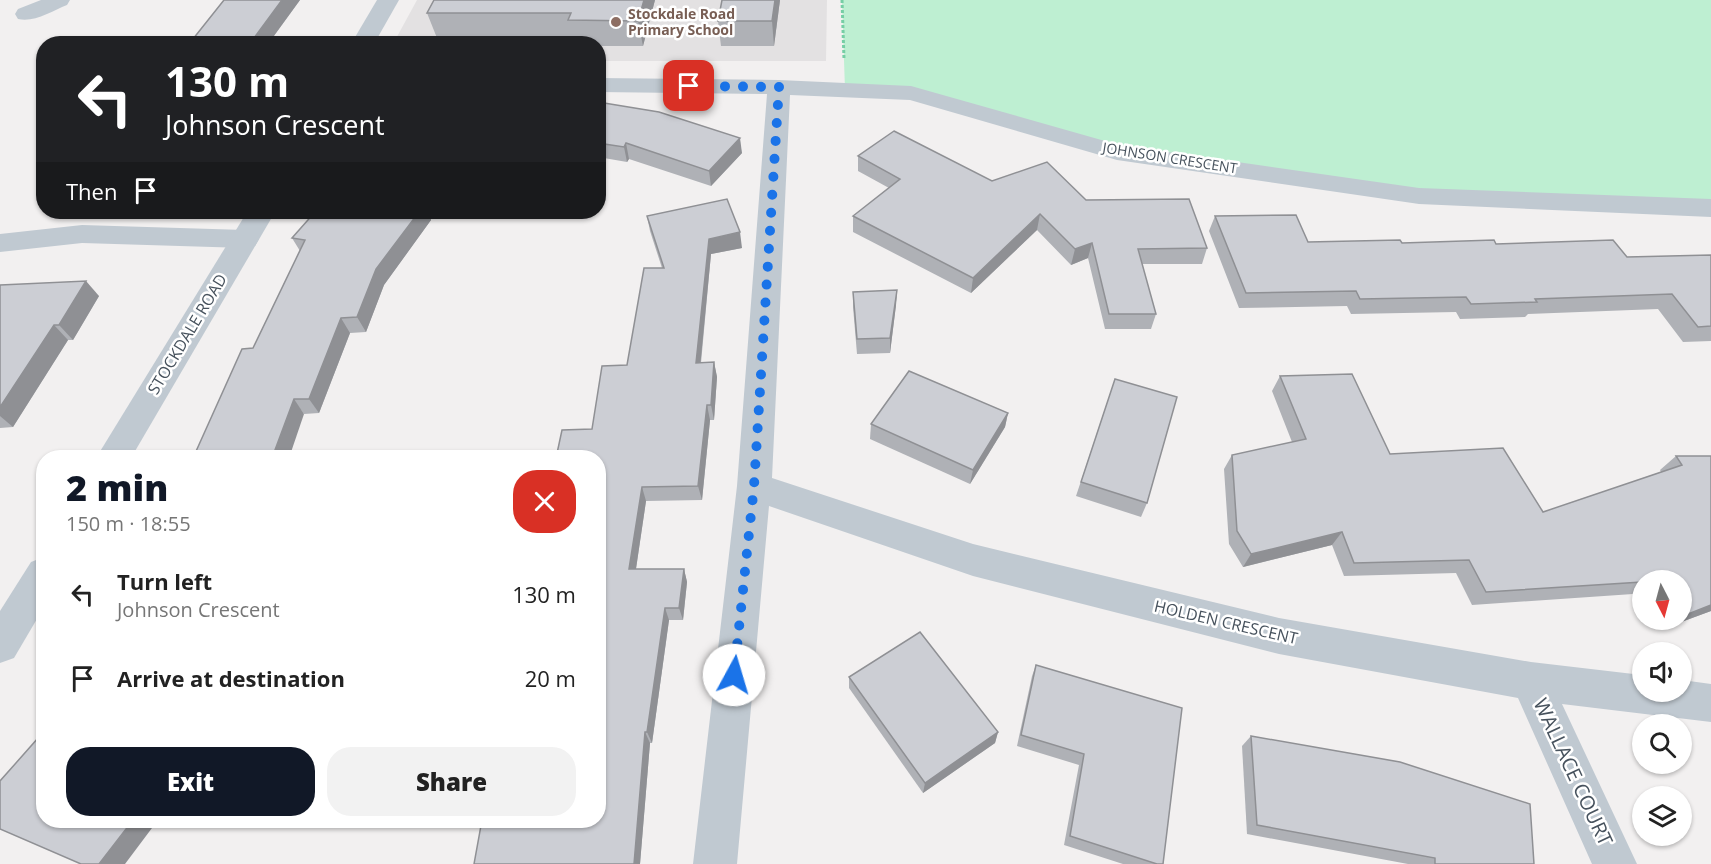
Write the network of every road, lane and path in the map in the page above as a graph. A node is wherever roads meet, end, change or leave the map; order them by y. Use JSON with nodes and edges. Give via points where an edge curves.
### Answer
{"nodes":[{"id":1,"x":59,"y":0,"type":"edge"},
{"id":2,"x":388,"y":0,"type":"edge"},
{"id":3,"x":842,"y":0,"type":"edge"},
{"id":4,"x":26,"y":14,"type":"dead end"},
{"id":5,"x":367,"y":36,"type":"edge"},
{"id":6,"x":606,"y":85,"type":"edge"},
{"id":7,"x":779,"y":87,"type":"junction"},
{"id":8,"x":845,"y":90,"type":"junction"},
{"id":9,"x":1711,"y":208,"type":"edge"},
{"id":10,"x":257,"y":219,"type":"edge"},
{"id":11,"x":245,"y":239,"type":"junction"},
{"id":12,"x":0,"y":243,"type":"edge"},
{"id":13,"x":118,"y":450,"type":"edge"},
{"id":14,"x":754,"y":486,"type":"junction"},
{"id":15,"x":36,"y":586,"type":"edge"},
{"id":16,"x":0,"y":645,"type":"edge"},
{"id":17,"x":1530,"y":681,"type":"junction"},
{"id":18,"x":1711,"y":704,"type":"edge"},
{"id":19,"x":715,"y":864,"type":"edge"},
{"id":20,"x":1615,"y":864,"type":"edge"}],
"edges":[{"from":1,"to":4,"type":"street"},
{"from":2,"to":5,"type":"street"},
{"from":3,"to":8,"type":"path"},
{"from":6,"to":7,"type":"street","name":"JOHNSON CRESCENT"},
{"from":7,"to":8,"type":"street","name":"JOHNSON CRESCENT"},
{"from":7,"to":14,"type":"street"},
{"from":8,"to":9,"type":"street","name":"JOHNSON CRESCENT","via":[[911,93],[1117,152],[1419,196]]},
{"from":10,"to":11,"type":"street","name":"STOCKDALE ROAD"},
{"from":11,"to":12,"type":"street","via":[[82,234]]},
{"from":11,"to":13,"type":"street","name":"STOCKDALE ROAD"},
{"from":14,"to":17,"type":"street","name":"HOLDEN CRESCENT","via":[[973,560],[1279,636]]},
{"from":14,"to":19,"type":"street"},
{"from":15,"to":16,"type":"street"},
{"from":17,"to":18,"type":"street","name":"HOLDEN CRESCENT"},
{"from":17,"to":20,"type":"street","name":"WALLACE COURT"}]}
